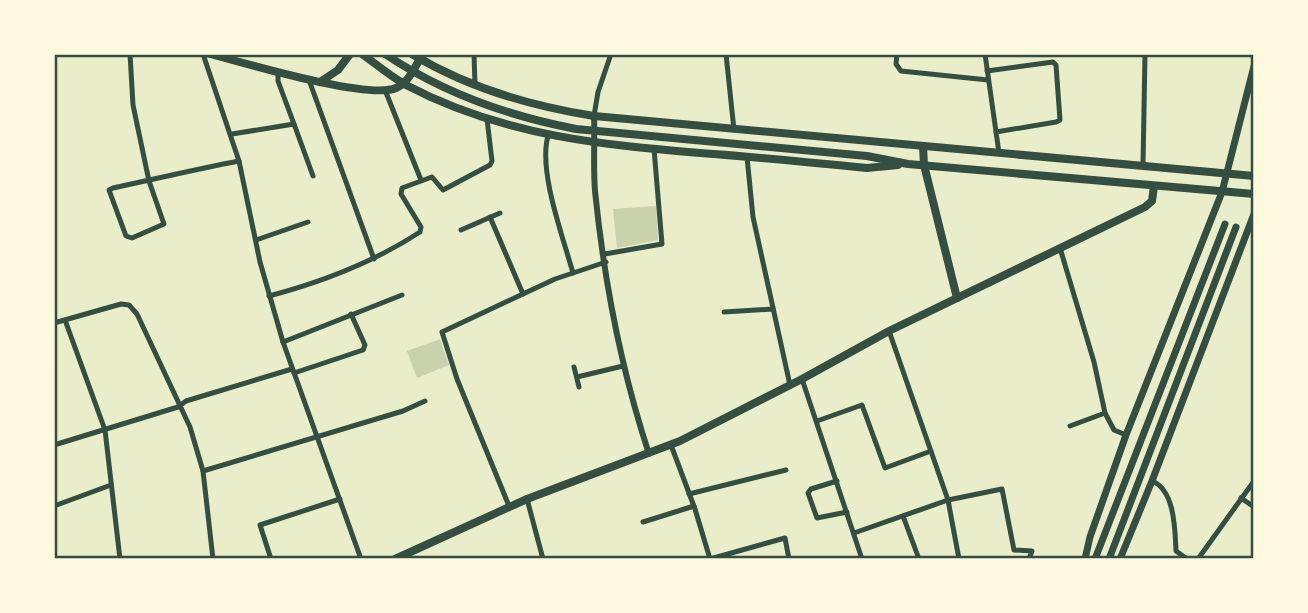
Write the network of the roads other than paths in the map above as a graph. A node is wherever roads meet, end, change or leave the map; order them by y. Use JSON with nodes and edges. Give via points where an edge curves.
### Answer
{"nodes":[{"id":1,"x":130,"y":54,"type":"edge"},
{"id":2,"x":203,"y":54,"type":"edge"},
{"id":3,"x":210,"y":54,"type":"edge"},
{"id":4,"x":349,"y":54,"type":"edge"},
{"id":5,"x":362,"y":54,"type":"edge"},
{"id":6,"x":385,"y":54,"type":"edge"},
{"id":7,"x":411,"y":54,"type":"edge"},
{"id":8,"x":474,"y":54,"type":"edge"},
{"id":9,"x":611,"y":54,"type":"edge"},
{"id":10,"x":726,"y":54,"type":"edge"},
{"id":11,"x":897,"y":54,"type":"edge"},
{"id":12,"x":985,"y":54,"type":"edge"},
{"id":13,"x":1145,"y":54,"type":"edge"},
{"id":14,"x":420,"y":60,"type":"junction"},
{"id":15,"x":1254,"y":66,"type":"edge"},
{"id":16,"x":987,"y":71,"type":"junction"},
{"id":17,"x":278,"y":72,"type":"junction"},
{"id":18,"x":309,"y":80,"type":"junction"},
{"id":19,"x":988,"y":80,"type":"junction"},
{"id":20,"x":320,"y":82,"type":"junction"},
{"id":21,"x":404,"y":84,"type":"junction"},
{"id":22,"x":475,"y":85,"type":"junction"},
{"id":23,"x":384,"y":90,"type":"junction"},
{"id":24,"x":594,"y":116,"type":"junction"},
{"id":25,"x":487,"y":119,"type":"junction"},
{"id":26,"x":294,"y":124,"type":"junction"},
{"id":27,"x":734,"y":130,"type":"junction"},
{"id":28,"x":996,"y":132,"type":"junction"},
{"id":29,"x":232,"y":134,"type":"junction"},
{"id":30,"x":548,"y":136,"type":"junction"},
{"id":31,"x":595,"y":144,"type":"junction"},
{"id":32,"x":923,"y":146,"type":"junction"},
{"id":33,"x":654,"y":149,"type":"junction"},
{"id":34,"x":999,"y":153,"type":"junction"},
{"id":35,"x":747,"y":156,"type":"junction"},
{"id":36,"x":239,"y":161,"type":"junction"},
{"id":37,"x":908,"y":164,"type":"junction"},
{"id":38,"x":924,"y":165,"type":"junction"},
{"id":39,"x":1143,"y":165,"type":"junction"},
{"id":40,"x":1227,"y":173,"type":"junction"},
{"id":41,"x":313,"y":176,"type":"dead end"},
{"id":42,"x":1254,"y":176,"type":"edge"},
{"id":43,"x":421,"y":180,"type":"junction"},
{"id":44,"x":149,"y":181,"type":"junction"},
{"id":45,"x":1154,"y":186,"type":"junction"},
{"id":46,"x":1222,"y":192,"type":"junction"},
{"id":47,"x":1254,"y":194,"type":"edge"},
{"id":48,"x":500,"y":213,"type":"dead end"},
{"id":49,"x":1254,"y":214,"type":"edge"},
{"id":50,"x":490,"y":217,"type":"junction"},
{"id":51,"x":308,"y":222,"type":"dead end"},
{"id":52,"x":1225,"y":224,"type":"dead end"},
{"id":53,"x":1236,"y":227,"type":"dead end"},
{"id":54,"x":461,"y":230,"type":"dead end"},
{"id":55,"x":256,"y":240,"type":"junction"},
{"id":56,"x":1060,"y":248,"type":"junction"},
{"id":57,"x":605,"y":258,"type":"junction"},
{"id":58,"x":374,"y":259,"type":"junction"},
{"id":59,"x":573,"y":273,"type":"junction"},
{"id":60,"x":523,"y":294,"type":"junction"},
{"id":61,"x":402,"y":295,"type":"dead end"},
{"id":62,"x":269,"y":296,"type":"junction"},
{"id":63,"x":957,"y":298,"type":"junction"},
{"id":64,"x":773,"y":309,"type":"junction"},
{"id":65,"x":724,"y":312,"type":"dead end"},
{"id":66,"x":352,"y":314,"type":"junction"},
{"id":67,"x":65,"y":320,"type":"junction"},
{"id":68,"x":54,"y":323,"type":"edge"},
{"id":69,"x":889,"y":331,"type":"junction"},
{"id":70,"x":283,"y":342,"type":"junction"},
{"id":71,"x":623,"y":366,"type":"junction"},
{"id":72,"x":575,"y":367,"type":"dead end"},
{"id":73,"x":293,"y":371,"type":"junction"},
{"id":74,"x":577,"y":377,"type":"junction"},
{"id":75,"x":802,"y":379,"type":"junction"},
{"id":76,"x":790,"y":385,"type":"junction"},
{"id":77,"x":579,"y":387,"type":"dead end"},
{"id":78,"x":425,"y":401,"type":"dead end"},
{"id":79,"x":182,"y":404,"type":"junction"},
{"id":80,"x":1105,"y":413,"type":"junction"},
{"id":81,"x":817,"y":421,"type":"junction"},
{"id":82,"x":1070,"y":426,"type":"dead end"},
{"id":83,"x":105,"y":430,"type":"junction"},
{"id":84,"x":1126,"y":435,"type":"junction"},
{"id":85,"x":317,"y":437,"type":"junction"},
{"id":86,"x":54,"y":445,"type":"edge"},
{"id":87,"x":671,"y":445,"type":"junction"},
{"id":88,"x":931,"y":451,"type":"junction"},
{"id":89,"x":649,"y":454,"type":"junction"},
{"id":90,"x":786,"y":470,"type":"dead end"},
{"id":91,"x":203,"y":471,"type":"junction"},
{"id":92,"x":837,"y":481,"type":"junction"},
{"id":93,"x":1152,"y":481,"type":"junction"},
{"id":94,"x":1254,"y":481,"type":"edge"},
{"id":95,"x":111,"y":485,"type":"junction"},
{"id":96,"x":689,"y":494,"type":"junction"},
{"id":97,"x":1241,"y":498,"type":"junction"},
{"id":98,"x":340,"y":499,"type":"junction"},
{"id":99,"x":527,"y":499,"type":"junction"},
{"id":100,"x":948,"y":500,"type":"junction"},
{"id":101,"x":54,"y":506,"type":"edge"},
{"id":102,"x":509,"y":506,"type":"junction"},
{"id":103,"x":694,"y":506,"type":"junction"},
{"id":104,"x":1254,"y":507,"type":"edge"},
{"id":105,"x":847,"y":512,"type":"junction"},
{"id":106,"x":902,"y":516,"type":"junction"},
{"id":107,"x":643,"y":522,"type":"dead end"},
{"id":108,"x":854,"y":533,"type":"junction"},
{"id":109,"x":120,"y":559,"type":"edge"},
{"id":110,"x":213,"y":559,"type":"edge"},
{"id":111,"x":271,"y":559,"type":"edge"},
{"id":112,"x":361,"y":559,"type":"edge"},
{"id":113,"x":395,"y":559,"type":"edge"},
{"id":114,"x":543,"y":559,"type":"edge"},
{"id":115,"x":710,"y":559,"type":"edge"},
{"id":116,"x":789,"y":559,"type":"edge"},
{"id":117,"x":862,"y":559,"type":"edge"},
{"id":118,"x":919,"y":559,"type":"edge"},
{"id":119,"x":959,"y":559,"type":"edge"},
{"id":120,"x":1030,"y":559,"type":"edge"},
{"id":121,"x":1085,"y":559,"type":"edge"},
{"id":122,"x":1095,"y":559,"type":"edge"},
{"id":123,"x":1109,"y":559,"type":"edge"},
{"id":124,"x":1120,"y":559,"type":"edge"},
{"id":125,"x":1187,"y":559,"type":"edge"},
{"id":126,"x":1198,"y":559,"type":"edge"}],
"edges":[{"from":1,"to":44,"type":"street","via":[[133,104]]},
{"from":2,"to":29,"type":"street"},
{"from":3,"to":17,"type":"main road"},
{"from":4,"to":20,"type":"main road","via":[[338,70]]},
{"from":5,"to":21,"type":"main road"},
{"from":6,"to":37,"type":"main road","via":[[444,88],[545,123]]},
{"from":7,"to":14,"type":"main road"},
{"from":8,"to":22,"type":"street"},
{"from":9,"to":24,"type":"street"},
{"from":10,"to":27,"type":"street"},
{"from":11,"to":19,"type":"street","via":[[901,71]]},
{"from":12,"to":16,"type":"street"},
{"from":13,"to":39,"type":"street"},
{"from":14,"to":21,"type":"main road"},
{"from":14,"to":22,"type":"main road"},
{"from":15,"to":40,"type":"main road"},
{"from":16,"to":19,"type":"street"},
{"from":16,"to":28,"type":"street","via":[[1056,65],[1060,120]]},
{"from":17,"to":18,"type":"main road"},
{"from":17,"to":26,"type":"street"},
{"from":18,"to":20,"type":"main road"},
{"from":18,"to":58,"type":"street"},
{"from":19,"to":28,"type":"street"},
{"from":20,"to":23,"type":"main road"},
{"from":21,"to":23,"type":"main road"},
{"from":21,"to":25,"type":"main road"},
{"from":22,"to":24,"type":"main road","via":[[517,101]]},
{"from":23,"to":43,"type":"street"},
{"from":24,"to":27,"type":"main road"},
{"from":24,"to":31,"type":"street"},
{"from":25,"to":30,"type":"main road"},
{"from":25,"to":43,"type":"street","via":[[490,165],[443,190],[432,177]]},
{"from":26,"to":29,"type":"street"},
{"from":26,"to":41,"type":"street"},
{"from":27,"to":32,"type":"main road"},
{"from":28,"to":34,"type":"street"},
{"from":29,"to":36,"type":"street"},
{"from":30,"to":31,"type":"main road"},
{"from":30,"to":59,"type":"street","via":[[549,187]]},
{"from":31,"to":33,"type":"main road"},
{"from":31,"to":57,"type":"street","via":[[595,189]]},
{"from":32,"to":34,"type":"main road"},
{"from":32,"to":38,"type":"main road"},
{"from":33,"to":35,"type":"main road"},
{"from":33,"to":57,"type":"street","via":[[662,244]]},
{"from":34,"to":39,"type":"main road"},
{"from":35,"to":37,"type":"main road","via":[[867,168]]},
{"from":35,"to":64,"type":"street","via":[[753,217]]},
{"from":36,"to":44,"type":"street"},
{"from":36,"to":55,"type":"street"},
{"from":37,"to":38,"type":"main road"},
{"from":38,"to":45,"type":"main road"},
{"from":38,"to":63,"type":"main road"},
{"from":39,"to":40,"type":"main road"},
{"from":40,"to":42,"type":"main road"},
{"from":40,"to":46,"type":"main road"},
{"from":43,"to":58,"type":"street","via":[[401,190],[420,232]]},
{"from":44,"to":44,"type":"street","via":[[164,224],[129,238],[109,190]]},
{"from":45,"to":46,"type":"main road"},
{"from":45,"to":56,"type":"main road","via":[[1152,201],[1145,207]]},
{"from":46,"to":47,"type":"main road"},
{"from":46,"to":84,"type":"main road"},
{"from":48,"to":50,"type":"street"},
{"from":49,"to":93,"type":"main road"},
{"from":50,"to":54,"type":"street"},
{"from":50,"to":60,"type":"street"},
{"from":51,"to":55,"type":"street"},
{"from":52,"to":122,"type":"main road"},
{"from":53,"to":123,"type":"main road"},
{"from":55,"to":62,"type":"street"},
{"from":56,"to":63,"type":"main road"},
{"from":56,"to":80,"type":"street"},
{"from":57,"to":59,"type":"street"},
{"from":57,"to":71,"type":"street"},
{"from":58,"to":62,"type":"street"},
{"from":59,"to":60,"type":"street"},
{"from":60,"to":102,"type":"street","via":[[442,332]]},
{"from":61,"to":66,"type":"street"},
{"from":62,"to":70,"type":"street"},
{"from":63,"to":69,"type":"main road"},
{"from":64,"to":65,"type":"street"},
{"from":64,"to":76,"type":"street"},
{"from":66,"to":70,"type":"street"},
{"from":66,"to":73,"type":"street","via":[[363,350]]},
{"from":67,"to":68,"type":"street"},
{"from":67,"to":79,"type":"street","via":[[129,305],[146,329]]},
{"from":67,"to":83,"type":"street"},
{"from":69,"to":75,"type":"main road"},
{"from":69,"to":88,"type":"street"},
{"from":70,"to":73,"type":"street"},
{"from":71,"to":74,"type":"street"},
{"from":71,"to":89,"type":"street"},
{"from":72,"to":74,"type":"street"},
{"from":73,"to":79,"type":"street"},
{"from":73,"to":85,"type":"street"},
{"from":74,"to":77,"type":"street"},
{"from":75,"to":76,"type":"main road"},
{"from":75,"to":81,"type":"street"},
{"from":76,"to":87,"type":"main road"},
{"from":78,"to":85,"type":"street"},
{"from":79,"to":83,"type":"street"},
{"from":79,"to":91,"type":"street"},
{"from":80,"to":82,"type":"street"},
{"from":80,"to":84,"type":"street","via":[[1114,430]]},
{"from":81,"to":88,"type":"street","via":[[862,405],[885,468]]},
{"from":81,"to":92,"type":"street"},
{"from":83,"to":86,"type":"street"},
{"from":83,"to":95,"type":"street"},
{"from":84,"to":121,"type":"main road"},
{"from":85,"to":91,"type":"street"},
{"from":85,"to":98,"type":"street"},
{"from":87,"to":89,"type":"main road"},
{"from":87,"to":96,"type":"street"},
{"from":88,"to":100,"type":"street"},
{"from":89,"to":99,"type":"main road"},
{"from":90,"to":96,"type":"street"},
{"from":91,"to":110,"type":"street"},
{"from":92,"to":105,"type":"street"},
{"from":92,"to":105,"type":"street","via":[[808,493],[817,518]]},
{"from":93,"to":124,"type":"main road"},
{"from":93,"to":125,"type":"street","via":[[1161,485],[1169,502],[1176,551]]},
{"from":94,"to":97,"type":"street"},
{"from":95,"to":101,"type":"street"},
{"from":95,"to":109,"type":"street"},
{"from":96,"to":103,"type":"street"},
{"from":97,"to":104,"type":"street"},
{"from":97,"to":126,"type":"street"},
{"from":98,"to":111,"type":"street","via":[[260,526]]},
{"from":98,"to":112,"type":"street"},
{"from":99,"to":102,"type":"main road"},
{"from":99,"to":114,"type":"street"},
{"from":100,"to":106,"type":"street"},
{"from":100,"to":119,"type":"street"},
{"from":100,"to":120,"type":"street","via":[[1002,489],[1014,550],[1032,551]]},
{"from":102,"to":113,"type":"main road"},
{"from":103,"to":107,"type":"street"},
{"from":103,"to":115,"type":"street"},
{"from":105,"to":108,"type":"street"},
{"from":106,"to":108,"type":"street"},
{"from":106,"to":118,"type":"street"},
{"from":108,"to":117,"type":"street"},
{"from":115,"to":116,"type":"street","via":[[785,538]]}]}
